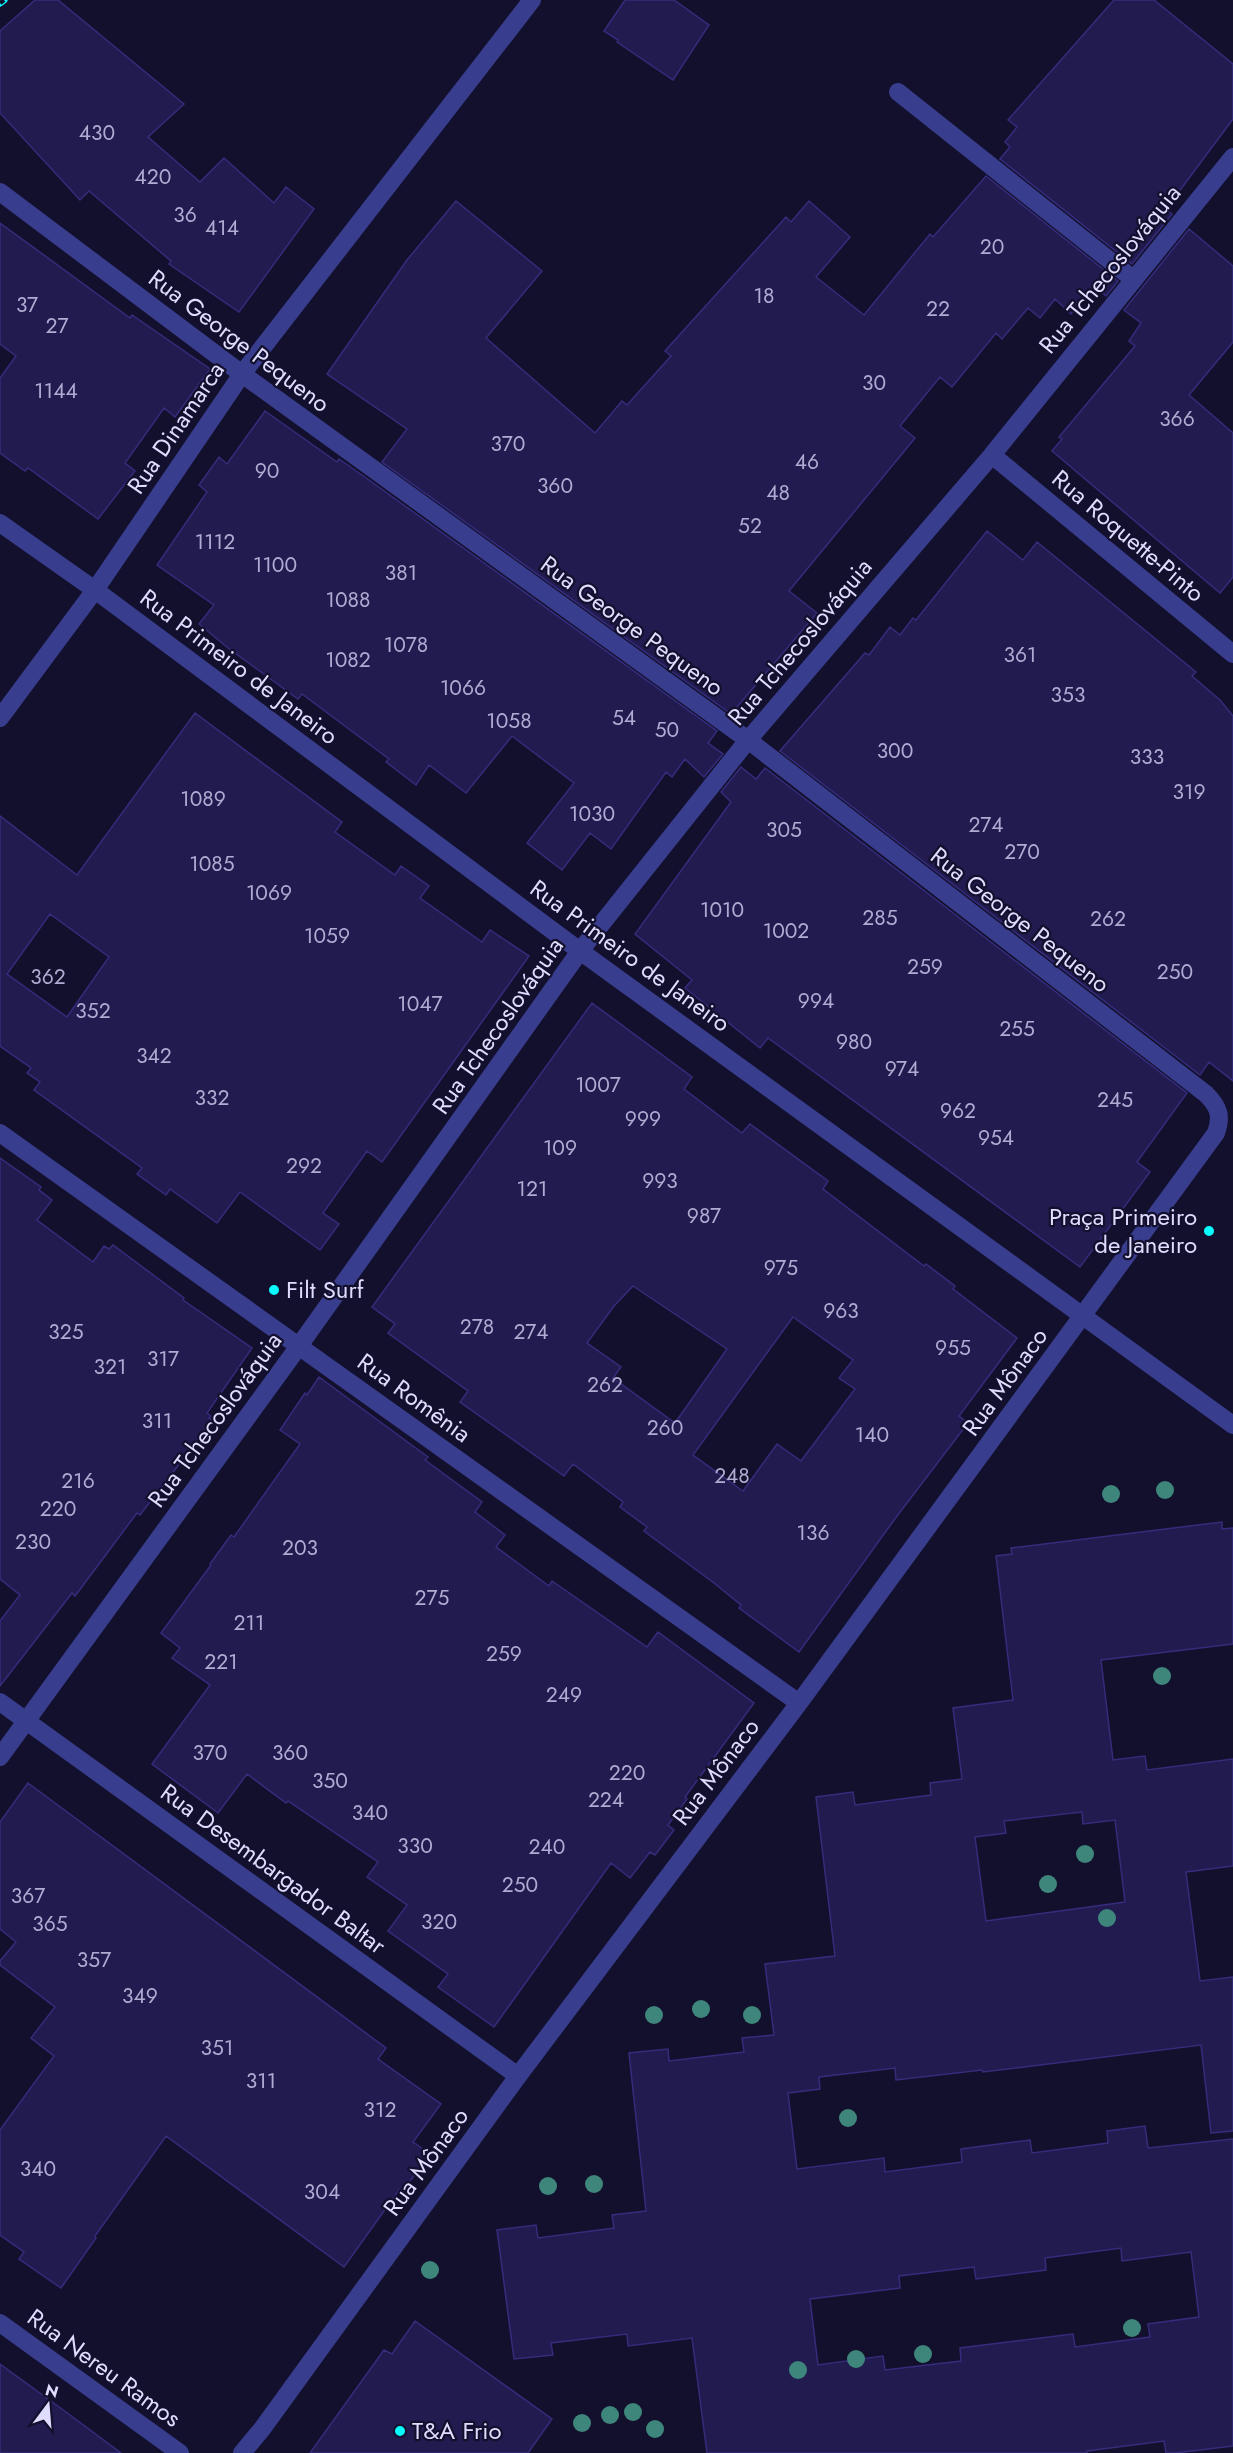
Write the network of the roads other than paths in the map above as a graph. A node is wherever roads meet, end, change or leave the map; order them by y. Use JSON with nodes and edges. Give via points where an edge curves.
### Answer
{"nodes":[{"id":1,"x":532,"y":0,"type":"edge"},
{"id":2,"x":898,"y":92,"type":"dead end"},
{"id":3,"x":1233,"y":157,"type":"edge"},
{"id":4,"x":0,"y":192,"type":"edge"},
{"id":5,"x":1133,"y":279,"type":"junction"},
{"id":6,"x":242,"y":374,"type":"junction"},
{"id":7,"x":992,"y":455,"type":"junction"},
{"id":8,"x":0,"y":523,"type":"edge"},
{"id":9,"x":95,"y":590,"type":"junction"},
{"id":10,"x":1233,"y":654,"type":"edge"},
{"id":11,"x":0,"y":718,"type":"edge"},
{"id":12,"x":748,"y":740,"type":"junction"},
{"id":13,"x":580,"y":951,"type":"junction"},
{"id":14,"x":1220,"y":1116,"type":"joint"},
{"id":15,"x":0,"y":1133,"type":"edge"},
{"id":16,"x":1083,"y":1315,"type":"junction"},
{"id":17,"x":300,"y":1346,"type":"junction"},
{"id":18,"x":1233,"y":1425,"type":"edge"},
{"id":19,"x":0,"y":1702,"type":"edge"},
{"id":20,"x":799,"y":1702,"type":"junction"},
{"id":21,"x":26,"y":1720,"type":"junction"},
{"id":22,"x":0,"y":1757,"type":"edge"},
{"id":23,"x":518,"y":2076,"type":"junction"},
{"id":24,"x":0,"y":2322,"type":"edge"},
{"id":25,"x":180,"y":2453,"type":"edge"},
{"id":26,"x":242,"y":2453,"type":"edge"}],
"edges":[{"from":1,"to":6,"type":"street","name":"Rua Dinamarca"},
{"from":2,"to":5,"type":"street"},
{"from":3,"to":5,"type":"street","name":"Rua Tchecoslováquia"},
{"from":4,"to":6,"type":"street","name":"Rua George Pequeno"},
{"from":5,"to":7,"type":"street","name":"Rua Tchecoslováquia"},
{"from":6,"to":9,"type":"street","name":"Rua Dinamarca"},
{"from":6,"to":12,"type":"street","name":"Rua George Pequeno"},
{"from":7,"to":10,"type":"street","name":"Rua Roquette-Pinto"},
{"from":7,"to":12,"type":"street","name":"Rua Tchecoslováquia"},
{"from":8,"to":9,"type":"street","name":"Rua Primeiro de Janeiro"},
{"from":9,"to":11,"type":"street","name":"Rua Dinamarca"},
{"from":9,"to":13,"type":"street","name":"Rua Primeiro de Janeiro"},
{"from":12,"to":13,"type":"street","name":"Rua Tchecoslováquia"},
{"from":12,"to":14,"type":"street","name":"Rua George Pequeno","via":[[1206,1094]]},
{"from":13,"to":16,"type":"street","name":"Rua Primeiro de Janeiro"},
{"from":13,"to":17,"type":"street","name":"Rua Tchecoslováquia"},
{"from":14,"to":16,"type":"street","name":"Rua Mônaco","via":[[1216,1133]]},
{"from":15,"to":17,"type":"street","name":"Rua Romênia"},
{"from":16,"to":18,"type":"street","name":"Rua Primeiro de Janeiro"},
{"from":16,"to":20,"type":"street","name":"Rua Mônaco"},
{"from":17,"to":20,"type":"street","name":"Rua Romênia"},
{"from":17,"to":21,"type":"street","name":"Rua Tchecoslováquia"},
{"from":19,"to":21,"type":"street","name":"Rua Desembargador Baltar"},
{"from":20,"to":23,"type":"street","name":"Rua Mônaco"},
{"from":21,"to":22,"type":"street","name":"Rua Tchecoslováquia"},
{"from":21,"to":23,"type":"street","name":"Rua Desembargador Baltar"},
{"from":23,"to":26,"type":"street","name":"Rua Mônaco"},
{"from":24,"to":25,"type":"street","name":"Rua Nereu Ramos"}]}
